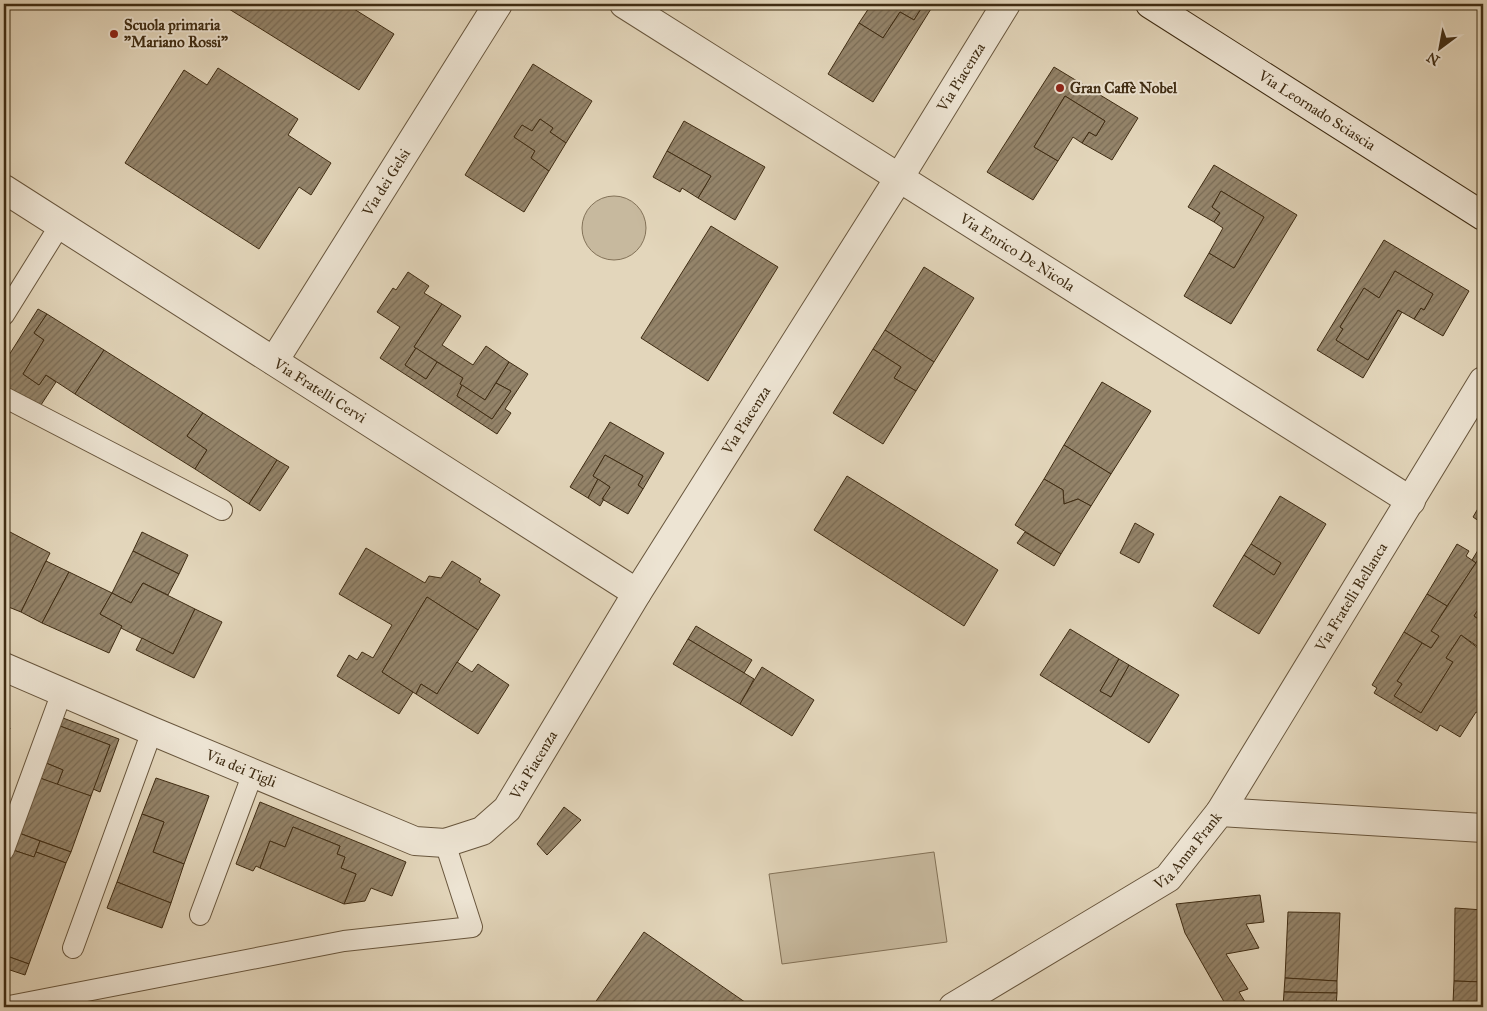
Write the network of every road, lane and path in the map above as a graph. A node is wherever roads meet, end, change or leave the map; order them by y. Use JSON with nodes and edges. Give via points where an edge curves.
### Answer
{"nodes":[{"id":1,"x":498,"y":4,"type":"edge"},
{"id":2,"x":624,"y":4,"type":"edge"},
{"id":3,"x":1006,"y":4,"type":"edge"},
{"id":4,"x":1150,"y":4,"type":"edge"},
{"id":5,"x":899,"y":178,"type":"junction"},
{"id":6,"x":4,"y":189,"type":"edge"},
{"id":7,"x":1483,"y":216,"type":"edge"},
{"id":8,"x":60,"y":225,"type":"junction"},
{"id":9,"x":4,"y":315,"type":"edge"},
{"id":10,"x":274,"y":361,"type":"junction"},
{"id":11,"x":1483,"y":381,"type":"edge"},
{"id":12,"x":4,"y":397,"type":"edge"},
{"id":13,"x":1410,"y":500,"type":"junction"},
{"id":14,"x":222,"y":510,"type":"dead end"},
{"id":15,"x":637,"y":593,"type":"junction"},
{"id":16,"x":4,"y":667,"type":"edge"},
{"id":17,"x":62,"y":692,"type":"junction"},
{"id":18,"x":152,"y":732,"type":"junction"},
{"id":19,"x":253,"y":773,"type":"junction"},
{"id":20,"x":1220,"y":812,"type":"junction"},
{"id":21,"x":1483,"y":828,"type":"edge"},
{"id":22,"x":482,"y":831,"type":"joint"},
{"id":23,"x":445,"y":843,"type":"junction"},
{"id":24,"x":4,"y":850,"type":"edge"},
{"id":25,"x":200,"y":915,"type":"dead end"},
{"id":26,"x":73,"y":948,"type":"dead end"},
{"id":27,"x":4,"y":1007,"type":"edge"},
{"id":28,"x":953,"y":1007,"type":"edge"}],
"edges":[{"from":1,"to":10,"type":"street","name":"Via dei Gelsi"},
{"from":2,"to":5,"type":"street","name":"Via Enrico De Nicola"},
{"from":3,"to":5,"type":"street","name":"Via Piacenza"},
{"from":4,"to":7,"type":"street","name":"Via Leornado Sciascia"},
{"from":5,"to":13,"type":"street","name":"Via Enrico De Nicola"},
{"from":5,"to":15,"type":"street","name":"Via Piacenza"},
{"from":6,"to":8,"type":"street","name":"Via Fratelli Cervi"},
{"from":8,"to":9,"type":"lane"},
{"from":8,"to":10,"type":"street","name":"Via Fratelli Cervi"},
{"from":10,"to":15,"type":"street","name":"Via Fratelli Cervi"},
{"from":11,"to":13,"type":"street","name":"Via Fratelli Bellanca"},
{"from":12,"to":14,"type":"lane"},
{"from":13,"to":20,"type":"street","name":"Via Fratelli Bellanca"},
{"from":15,"to":22,"type":"street","name":"Via Piacenza","via":[[507,809]]},
{"from":16,"to":17,"type":"street","name":"Via dei Tigli"},
{"from":17,"to":18,"type":"street","name":"Via dei Tigli"},
{"from":17,"to":24,"type":"lane"},
{"from":18,"to":19,"type":"street","name":"Via dei Tigli"},
{"from":18,"to":26,"type":"lane"},
{"from":19,"to":23,"type":"street","name":"Via dei Tigli","via":[[414,841]]},
{"from":19,"to":25,"type":"lane"},
{"from":20,"to":21,"type":"street","name":"Via Anna Frank"},
{"from":20,"to":28,"type":"street","name":"Via Anna Frank","via":[[1168,878]]},
{"from":22,"to":23,"type":"street","name":"Via dei Tigli"},
{"from":23,"to":27,"type":"lane","via":[[472,927],[344,941]]}]}
